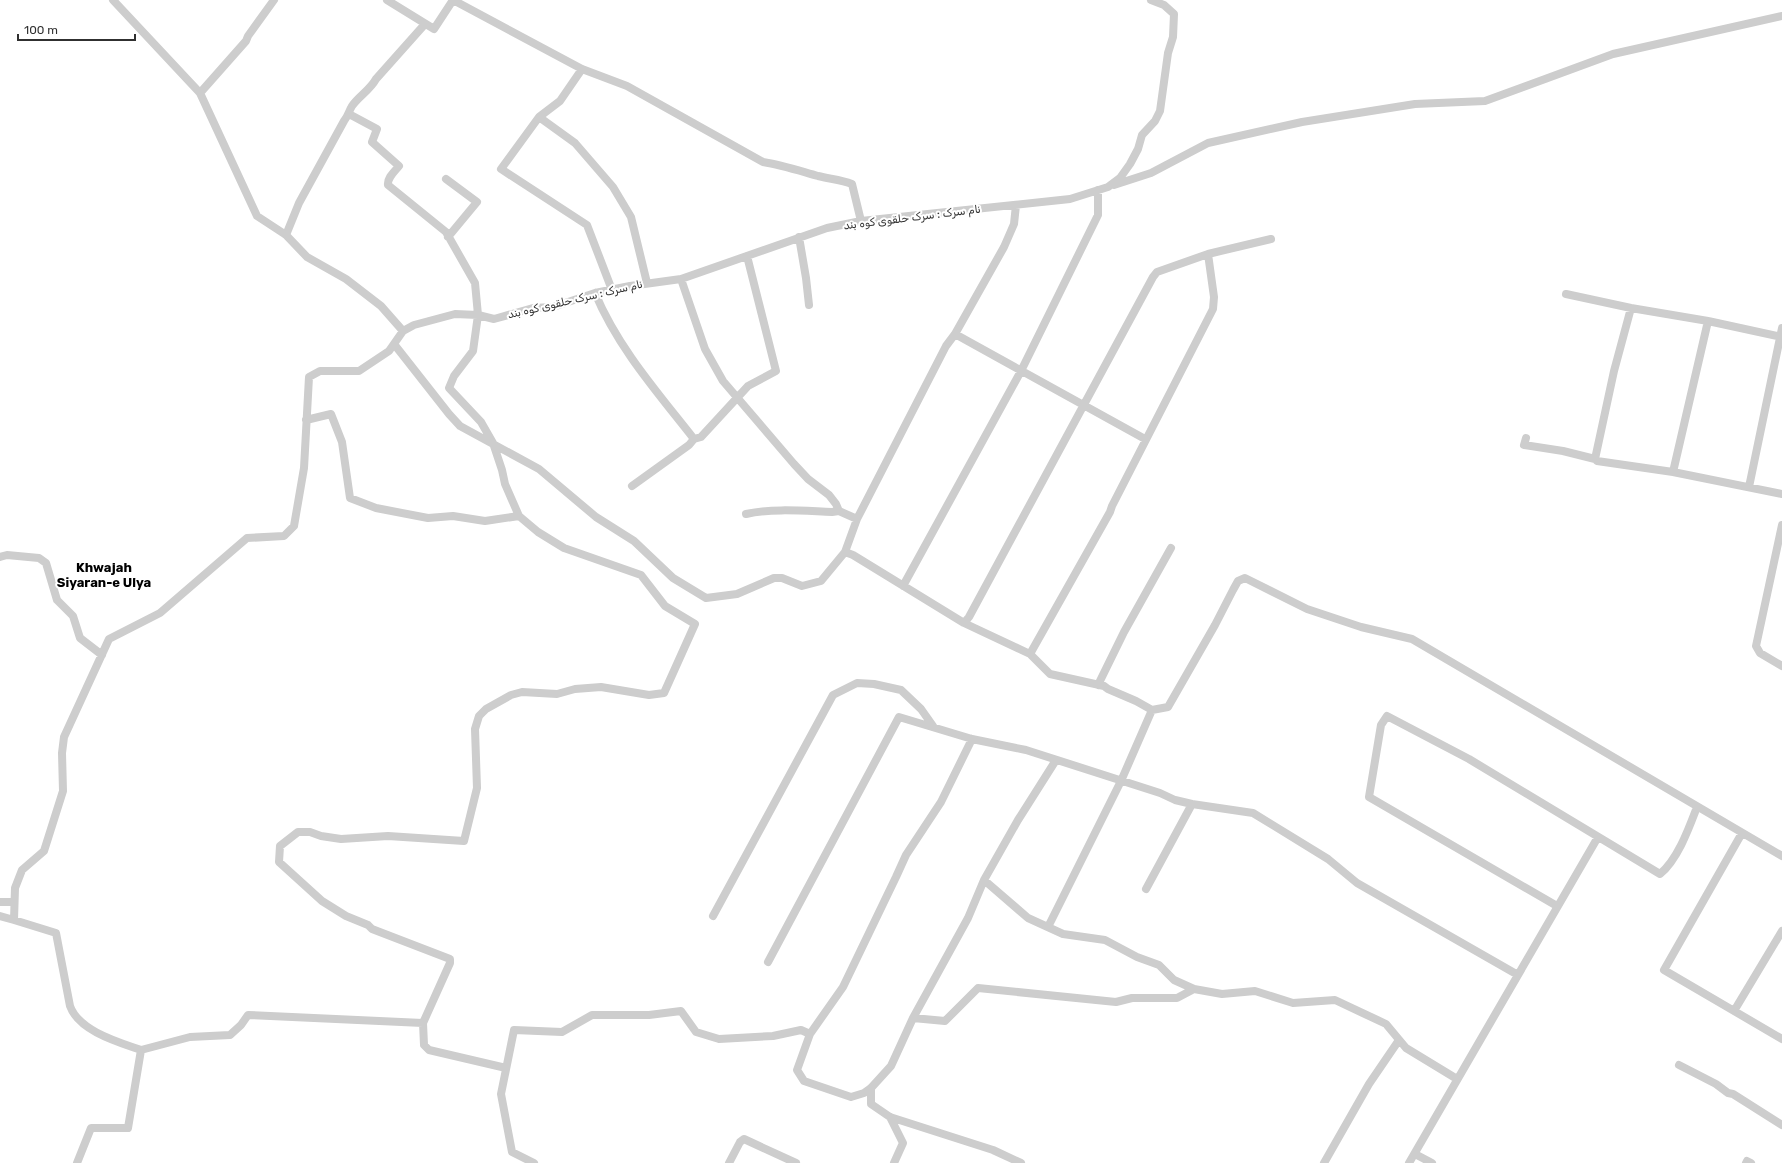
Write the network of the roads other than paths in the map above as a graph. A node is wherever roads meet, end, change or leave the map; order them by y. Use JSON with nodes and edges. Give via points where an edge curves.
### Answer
{"nodes":[{"id":1,"x":113,"y":0,"type":"edge"},
{"id":2,"x":274,"y":0,"type":"edge"},
{"id":3,"x":387,"y":0,"type":"edge"},
{"id":4,"x":1150,"y":0,"type":"edge"},
{"id":5,"x":1782,"y":16,"type":"edge"},
{"id":6,"x":425,"y":24,"type":"junction"},
{"id":7,"x":582,"y":70,"type":"junction"},
{"id":8,"x":200,"y":93,"type":"junction"},
{"id":9,"x":349,"y":114,"type":"junction"},
{"id":10,"x":539,"y":117,"type":"junction"},
{"id":11,"x":446,"y":180,"type":"dead end"},
{"id":12,"x":1108,"y":187,"type":"junction"},
{"id":13,"x":1098,"y":190,"type":"junction"},
{"id":14,"x":1016,"y":205,"type":"junction"},
{"id":15,"x":861,"y":221,"type":"junction"},
{"id":16,"x":286,"y":235,"type":"junction"},
{"id":17,"x":448,"y":237,"type":"junction"},
{"id":18,"x":800,"y":237,"type":"junction"},
{"id":19,"x":1271,"y":239,"type":"dead end"},
{"id":20,"x":1208,"y":254,"type":"junction"},
{"id":21,"x":747,"y":256,"type":"junction"},
{"id":22,"x":680,"y":279,"type":"junction"},
{"id":23,"x":647,"y":282,"type":"junction"},
{"id":24,"x":612,"y":290,"type":"junction"},
{"id":25,"x":595,"y":294,"type":"junction"},
{"id":26,"x":1566,"y":294,"type":"dead end"},
{"id":27,"x":809,"y":305,"type":"dead end"},
{"id":28,"x":1631,"y":308,"type":"junction"},
{"id":29,"x":478,"y":315,"type":"junction"},
{"id":30,"x":1708,"y":320,"type":"junction"},
{"id":31,"x":1782,"y":328,"type":"edge"},
{"id":32,"x":402,"y":331,"type":"junction"},
{"id":33,"x":955,"y":334,"type":"junction"},
{"id":34,"x":1781,"y":337,"type":"edge"},
{"id":35,"x":394,"y":344,"type":"junction"},
{"id":36,"x":1021,"y":372,"type":"junction"},
{"id":37,"x":737,"y":398,"type":"junction"},
{"id":38,"x":1083,"y":406,"type":"junction"},
{"id":39,"x":306,"y":420,"type":"junction"},
{"id":40,"x":1526,"y":438,"type":"dead end"},
{"id":41,"x":694,"y":439,"type":"junction"},
{"id":42,"x":1145,"y":439,"type":"junction"},
{"id":43,"x":493,"y":443,"type":"junction"},
{"id":44,"x":1596,"y":459,"type":"junction"},
{"id":45,"x":1673,"y":472,"type":"junction"},
{"id":46,"x":632,"y":486,"type":"dead end"},
{"id":47,"x":1749,"y":487,"type":"junction"},
{"id":48,"x":1782,"y":494,"type":"edge"},
{"id":49,"x":839,"y":511,"type":"junction"},
{"id":50,"x":746,"y":514,"type":"dead end"},
{"id":51,"x":519,"y":516,"type":"junction"},
{"id":52,"x":857,"y":519,"type":"junction"},
{"id":53,"x":1782,"y":525,"type":"edge"},
{"id":54,"x":1171,"y":548,"type":"dead end"},
{"id":55,"x":845,"y":552,"type":"junction"},
{"id":56,"x":0,"y":557,"type":"edge"},
{"id":57,"x":903,"y":586,"type":"junction"},
{"id":58,"x":964,"y":623,"type":"junction"},
{"id":59,"x":1030,"y":654,"type":"junction"},
{"id":60,"x":102,"y":655,"type":"junction"},
{"id":61,"x":1782,"y":666,"type":"edge"},
{"id":62,"x":1098,"y":684,"type":"junction"},
{"id":63,"x":1152,"y":710,"type":"junction"},
{"id":64,"x":933,"y":726,"type":"junction"},
{"id":65,"x":972,"y":739,"type":"junction"},
{"id":66,"x":1056,"y":760,"type":"junction"},
{"id":67,"x":1121,"y":781,"type":"junction"},
{"id":68,"x":1192,"y":804,"type":"junction"},
{"id":69,"x":1697,"y":807,"type":"junction"},
{"id":70,"x":1742,"y":833,"type":"junction"},
{"id":71,"x":1598,"y":837,"type":"junction"},
{"id":72,"x":1782,"y":856,"type":"edge"},
{"id":73,"x":984,"y":880,"type":"junction"},
{"id":74,"x":1146,"y":889,"type":"dead end"},
{"id":75,"x":0,"y":902,"type":"edge"},
{"id":76,"x":14,"y":902,"type":"junction"},
{"id":77,"x":1557,"y":906,"type":"junction"},
{"id":78,"x":0,"y":916,"type":"edge"},
{"id":79,"x":713,"y":916,"type":"dead end"},
{"id":80,"x":14,"y":920,"type":"junction"},
{"id":81,"x":1048,"y":928,"type":"junction"},
{"id":82,"x":1782,"y":931,"type":"edge"},
{"id":83,"x":768,"y":962,"type":"dead end"},
{"id":84,"x":1518,"y":974,"type":"junction"},
{"id":85,"x":1194,"y":989,"type":"junction"},
{"id":86,"x":1734,"y":1011,"type":"junction"},
{"id":87,"x":912,"y":1018,"type":"junction"},
{"id":88,"x":423,"y":1023,"type":"junction"},
{"id":89,"x":810,"y":1034,"type":"junction"},
{"id":90,"x":1782,"y":1039,"type":"edge"},
{"id":91,"x":1399,"y":1040,"type":"junction"},
{"id":92,"x":141,"y":1050,"type":"junction"},
{"id":93,"x":1679,"y":1065,"type":"dead end"},
{"id":94,"x":506,"y":1068,"type":"junction"},
{"id":95,"x":1457,"y":1080,"type":"junction"},
{"id":96,"x":871,"y":1088,"type":"junction"},
{"id":97,"x":890,"y":1117,"type":"junction"},
{"id":98,"x":1782,"y":1125,"type":"edge"},
{"id":99,"x":1415,"y":1154,"type":"junction"},
{"id":100,"x":77,"y":1163,"type":"edge"},
{"id":101,"x":534,"y":1163,"type":"edge"},
{"id":102,"x":729,"y":1163,"type":"edge"},
{"id":103,"x":796,"y":1163,"type":"edge"},
{"id":104,"x":894,"y":1163,"type":"edge"},
{"id":105,"x":1021,"y":1163,"type":"edge"},
{"id":106,"x":1324,"y":1163,"type":"edge"},
{"id":107,"x":1409,"y":1163,"type":"edge"},
{"id":108,"x":1432,"y":1163,"type":"edge"},
{"id":109,"x":1746,"y":1163,"type":"edge"},
{"id":110,"x":1751,"y":1163,"type":"edge"}],
"edges":[{"from":1,"to":8,"type":"street"},
{"from":2,"to":8,"type":"street","via":[[243,45]]},
{"from":3,"to":6,"type":"street"},
{"from":4,"to":12,"type":"street","name":"نام سرک : سرک حلقوی کوه بند","via":[[1164,5],[1174,14],[1173,37],[1168,53],[1160,111],[1142,135],[1130,164],[1120,178]]},
{"from":5,"to":12,"type":"street","via":[[1613,54],[1485,101],[1416,104],[1302,122],[1208,143],[1151,173]]},
{"from":6,"to":7,"type":"street","via":[[434,29],[453,0]]},
{"from":6,"to":9,"type":"street","via":[[376,79],[372,87],[366,90]]},
{"from":7,"to":10,"type":"street","via":[[560,101]]},
{"from":7,"to":15,"type":"street","via":[[627,86],[763,162],[852,184]]},
{"from":8,"to":16,"type":"street","via":[[257,216]]},
{"from":9,"to":16,"type":"street","via":[[299,203]]},
{"from":9,"to":17,"type":"street","via":[[377,129],[372,142],[399,166],[387,182],[388,185],[446,232]]},
{"from":10,"to":23,"type":"street","via":[[575,143],[613,187],[631,217]]},
{"from":10,"to":24,"type":"street","via":[[501,169],[587,225]]},
{"from":11,"to":17,"type":"street","via":[[476,202]]},
{"from":12,"to":13,"type":"street","name":"نام سرک : سرک حلقوی کوه بند"},
{"from":13,"to":14,"type":"street","name":"نام سرک : سرک حلقوی کوه بند","via":[[1070,199]]},
{"from":13,"to":36,"type":"street","via":[[1098,216]]},
{"from":14,"to":15,"type":"street","name":"نام سرک : سرک حلقوی کوه بند"},
{"from":14,"to":33,"type":"street","via":[[1014,224],[1004,247]]},
{"from":15,"to":18,"type":"street","name":"نام سرک : سرک حلقوی کوه بند"},
{"from":16,"to":32,"type":"street","via":[[307,257],[346,279],[381,306]]},
{"from":17,"to":29,"type":"street","via":[[475,284]]},
{"from":18,"to":21,"type":"street","name":"نام سرک : سرک حلقوی کوه بند"},
{"from":18,"to":27,"type":"street"},
{"from":19,"to":20,"type":"street"},
{"from":20,"to":38,"type":"street","via":[[1157,272]]},
{"from":20,"to":42,"type":"street","via":[[1214,297],[1213,309]]},
{"from":21,"to":22,"type":"street","name":"نام سرک : سرک حلقوی کوه بند"},
{"from":21,"to":37,"type":"street","via":[[776,372],[748,386]]},
{"from":22,"to":23,"type":"street","name":"نام سرک : سرک حلقوی کوه بند"},
{"from":22,"to":37,"type":"street","via":[[705,349],[723,381]]},
{"from":23,"to":24,"type":"street","name":"نام سرک : سرک حلقوی کوه بند"},
{"from":24,"to":25,"type":"street","name":"نام سرک : سرک حلقوی کوه بند"},
{"from":25,"to":29,"type":"street","name":"نام سرک : سرک حلقوی کوه بند","via":[[553,307],[533,308],[494,319]]},
{"from":25,"to":41,"type":"street","via":[[604,315],[636,364]]},
{"from":26,"to":28,"type":"street"},
{"from":28,"to":30,"type":"street"},
{"from":28,"to":44,"type":"street","via":[[1614,371]]},
{"from":29,"to":32,"type":"street","name":"نام سرک : سرک حلقوی کوه بند","via":[[455,314],[414,325]]},
{"from":29,"to":43,"type":"street","via":[[473,351],[454,376],[449,388],[481,422]]},
{"from":30,"to":34,"type":"street"},
{"from":30,"to":45,"type":"street"},
{"from":31,"to":34,"type":"street"},
{"from":32,"to":35,"type":"street"},
{"from":33,"to":36,"type":"street"},
{"from":33,"to":52,"type":"street","via":[[946,346]]},
{"from":34,"to":47,"type":"street"},
{"from":35,"to":39,"type":"street","via":[[389,351],[359,371],[320,371],[309,377]]},
{"from":35,"to":43,"type":"street","via":[[460,426]]},
{"from":36,"to":38,"type":"street"},
{"from":36,"to":57,"type":"street"},
{"from":37,"to":41,"type":"street","via":[[701,437]]},
{"from":37,"to":49,"type":"street","via":[[808,479],[829,495]]},
{"from":38,"to":42,"type":"street"},
{"from":38,"to":58,"type":"street"},
{"from":39,"to":51,"type":"street","via":[[331,414],[342,442],[350,498],[376,508],[428,518],[453,516],[485,522]]},
{"from":39,"to":60,"type":"street","via":[[304,468],[294,526],[284,536],[247,538],[160,613],[109,639]]},
{"from":40,"to":44,"type":"street","via":[[1524,445]]},
{"from":41,"to":46,"type":"street"},
{"from":42,"to":59,"type":"street","via":[[1110,512]]},
{"from":43,"to":51,"type":"street","via":[[505,484]]},
{"from":43,"to":55,"type":"street","via":[[539,469],[596,516],[634,541],[673,578],[706,598],[737,594],[774,578],[782,578],[802,586],[821,580]]},
{"from":44,"to":45,"type":"street","via":[[1613,465]]},
{"from":45,"to":47,"type":"street"},
{"from":47,"to":48,"type":"street"},
{"from":49,"to":50,"type":"street","via":[[788,510]]},
{"from":49,"to":52,"type":"street"},
{"from":51,"to":88,"type":"street","via":[[538,532],[564,548],[641,574],[665,606],[695,624],[664,693],[649,695],[601,687],[557,694],[522,692],[511,695],[483,712],[475,729],[476,788],[464,841],[388,836],[341,839],[298,832],[280,846],[279,862],[322,901],[372,929],[450,959]]},
{"from":52,"to":55,"type":"street"},
{"from":53,"to":61,"type":"street","via":[[1756,646],[1760,653]]},
{"from":54,"to":62,"type":"street"},
{"from":55,"to":57,"type":"street"},
{"from":56,"to":60,"type":"street","via":[[7,555],[39,558],[46,563],[58,600],[74,616],[80,638]]},
{"from":57,"to":58,"type":"street"},
{"from":58,"to":59,"type":"street"},
{"from":59,"to":62,"type":"street","via":[[1050,674]]},
{"from":60,"to":76,"type":"street","via":[[64,737],[63,791],[44,851],[22,870],[15,888]]},
{"from":62,"to":63,"type":"street","via":[[1136,700]]},
{"from":63,"to":67,"type":"street"},
{"from":63,"to":69,"type":"street","via":[[1168,707],[1238,581],[1245,578],[1307,609],[1361,627],[1412,639]]},
{"from":64,"to":65,"type":"street"},
{"from":64,"to":79,"type":"street","via":[[921,709],[901,690],[857,683],[833,695]]},
{"from":64,"to":83,"type":"street","via":[[899,717]]},
{"from":65,"to":66,"type":"street","via":[[1026,750]]},
{"from":65,"to":89,"type":"street","via":[[941,802],[906,855],[843,987]]},
{"from":66,"to":67,"type":"street"},
{"from":66,"to":73,"type":"street"},
{"from":67,"to":68,"type":"street"},
{"from":67,"to":81,"type":"street"},
{"from":68,"to":74,"type":"street"},
{"from":68,"to":84,"type":"street","via":[[1253,813],[1328,859],[1357,883]]},
{"from":69,"to":70,"type":"street"},
{"from":69,"to":71,"type":"street","via":[[1687,832],[1669,864],[1660,874]]},
{"from":70,"to":72,"type":"street"},
{"from":70,"to":86,"type":"street","via":[[1664,970]]},
{"from":71,"to":77,"type":"street"},
{"from":71,"to":77,"type":"street","via":[[1469,759],[1387,716],[1381,725],[1369,798]]},
{"from":73,"to":81,"type":"street","via":[[1028,918]]},
{"from":73,"to":87,"type":"street","via":[[968,918]]},
{"from":75,"to":76,"type":"street"},
{"from":76,"to":80,"type":"street"},
{"from":77,"to":84,"type":"street"},
{"from":78,"to":80,"type":"street"},
{"from":80,"to":92,"type":"street","via":[[56,933],[73,1014],[108,1039]]},
{"from":81,"to":85,"type":"street","via":[[1063,934],[1105,940],[1159,965],[1174,980]]},
{"from":82,"to":86,"type":"street"},
{"from":84,"to":95,"type":"street"},
{"from":85,"to":87,"type":"street","via":[[1178,998],[1132,998],[1116,1002],[978,988],[944,1021]]},
{"from":85,"to":91,"type":"street","via":[[1222,994],[1255,991],[1293,1003],[1335,1000],[1386,1024]]},
{"from":86,"to":90,"type":"street"},
{"from":87,"to":96,"type":"street","via":[[891,1066]]},
{"from":88,"to":92,"type":"street","via":[[248,1016],[230,1035],[190,1037]]},
{"from":88,"to":94,"type":"street","via":[[424,1045],[429,1050]]},
{"from":89,"to":94,"type":"street","via":[[801,1030],[773,1036],[719,1039],[696,1032],[680,1011],[649,1015],[592,1015],[562,1032],[514,1030]]},
{"from":89,"to":96,"type":"street","via":[[797,1070],[804,1081],[851,1097]]},
{"from":91,"to":95,"type":"street","via":[[1406,1048]]},
{"from":91,"to":106,"type":"street","via":[[1369,1084]]},
{"from":92,"to":100,"type":"street","via":[[128,1128],[91,1128]]},
{"from":93,"to":98,"type":"street","via":[[1716,1084]]},
{"from":94,"to":101,"type":"street","via":[[501,1094],[512,1152]]},
{"from":95,"to":99,"type":"street"},
{"from":96,"to":97,"type":"street","via":[[871,1104]]},
{"from":97,"to":104,"type":"street","via":[[903,1143]]},
{"from":97,"to":105,"type":"street","via":[[993,1150]]},
{"from":99,"to":107,"type":"street"},
{"from":99,"to":108,"type":"street"},
{"from":102,"to":103,"type":"street","via":[[744,1139]]},
{"from":109,"to":110,"type":"street"}]}
